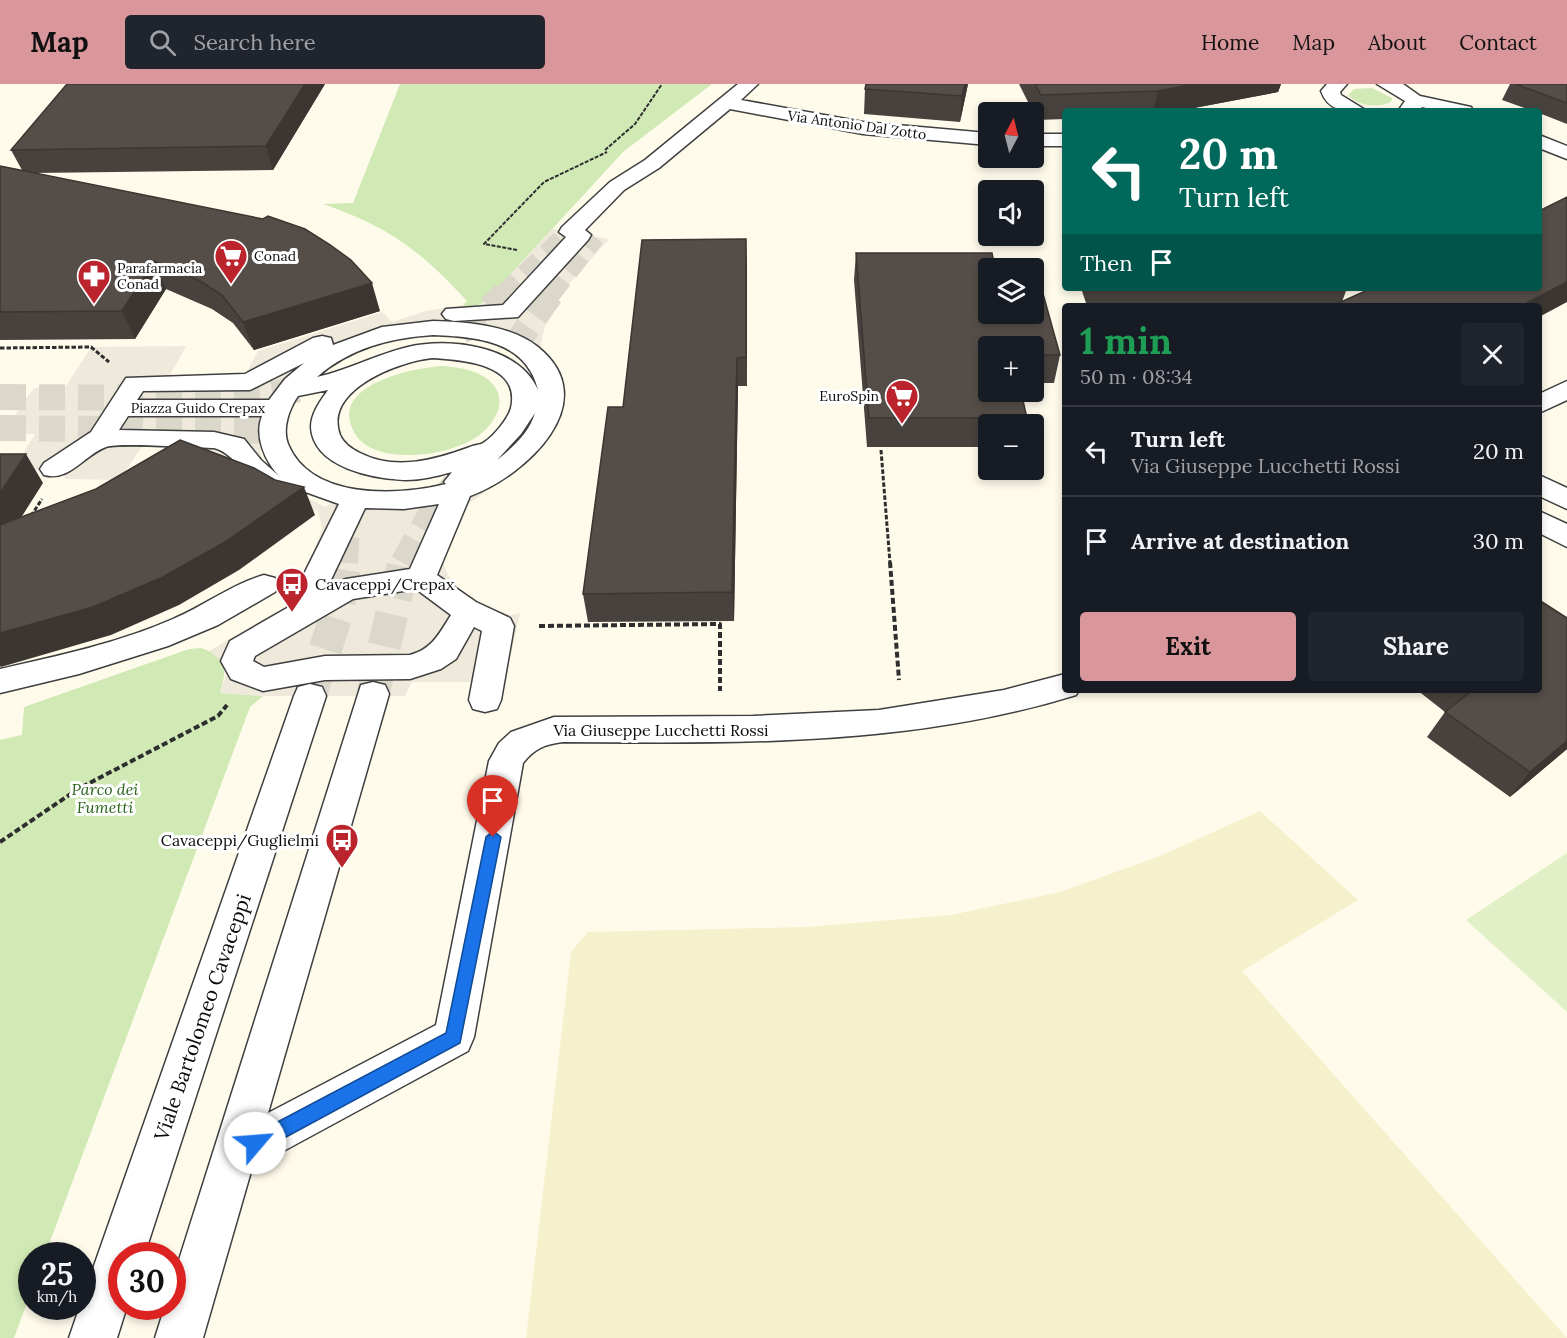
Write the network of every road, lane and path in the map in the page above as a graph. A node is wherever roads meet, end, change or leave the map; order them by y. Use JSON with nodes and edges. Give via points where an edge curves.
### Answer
{"nodes":[{"id":1,"x":662,"y":84,"type":"edge"},
{"id":2,"x":749,"y":84,"type":"edge"},
{"id":3,"x":1338,"y":84,"type":"edge"},
{"id":4,"x":1386,"y":84,"type":"edge"},
{"id":5,"x":727,"y":103,"type":"junction"},
{"id":6,"x":1411,"y":106,"type":"edge"},
{"id":7,"x":1343,"y":108,"type":"edge"},
{"id":8,"x":1432,"y":108,"type":"edge"},
{"id":9,"x":978,"y":138,"type":"edge"},
{"id":10,"x":1044,"y":140,"type":"edge"},
{"id":11,"x":1062,"y":140,"type":"edge"},
{"id":12,"x":1542,"y":142,"type":"edge"},
{"id":13,"x":604,"y":151,"type":"dead end"},
{"id":14,"x":1567,"y":153,"type":"edge"},
{"id":15,"x":510,"y":312,"type":"junction"},
{"id":16,"x":460,"y":332,"type":"tunnel mouth"},
{"id":17,"x":0,"y":348,"type":"edge"},
{"id":18,"x":417,"y":352,"type":"junction"},
{"id":19,"x":514,"y":354,"type":"junction"},
{"id":20,"x":359,"y":373,"type":"junction"},
{"id":21,"x":135,"y":383,"type":"junction"},
{"id":22,"x":299,"y":389,"type":"tunnel mouth"},
{"id":23,"x":1567,"y":389,"type":"edge"},
{"id":24,"x":1542,"y":403,"type":"edge"},
{"id":25,"x":119,"y":408,"type":"junction"},
{"id":26,"x":280,"y":420,"type":"junction"},
{"id":27,"x":323,"y":430,"type":"junction"},
{"id":28,"x":101,"y":438,"type":"junction"},
{"id":29,"x":496,"y":443,"type":"junction"},
{"id":30,"x":881,"y":450,"type":"edge"},
{"id":31,"x":350,"y":458,"type":"junction"},
{"id":32,"x":54,"y":469,"type":"dead end"},
{"id":33,"x":1542,"y":486,"type":"edge"},
{"id":34,"x":457,"y":487,"type":"junction"},
{"id":35,"x":1567,"y":500,"type":"edge"},
{"id":36,"x":351,"y":502,"type":"junction"},
{"id":37,"x":1542,"y":522,"type":"edge"},
{"id":38,"x":1567,"y":537,"type":"edge"},
{"id":39,"x":421,"y":578,"type":"junction"},
{"id":40,"x":264,"y":585,"type":"dead end"},
{"id":41,"x":468,"y":612,"type":"junction"},
{"id":42,"x":299,"y":615,"type":"junction"},
{"id":43,"x":207,"y":617,"type":"junction"},
{"id":44,"x":500,"y":626,"type":"junction"},
{"id":45,"x":245,"y":662,"type":"junction"},
{"id":46,"x":0,"y":681,"type":"edge"},
{"id":47,"x":1062,"y":687,"type":"edge"},
{"id":48,"x":899,"y":690,"type":"dead end"},
{"id":49,"x":373,"y":694,"type":"tunnel mouth"},
{"id":50,"x":310,"y":696,"type":"tunnel mouth"},
{"id":51,"x":720,"y":699,"type":"dead end"},
{"id":52,"x":485,"y":700,"type":"dead end"},
{"id":53,"x":0,"y":842,"type":"edge"},
{"id":54,"x":236,"y":1153,"type":"junction"},
{"id":55,"x":93,"y":1338,"type":"edge"},
{"id":56,"x":179,"y":1338,"type":"edge"}],
"edges":[{"from":1,"to":13,"type":"path","via":[[635,124]]},
{"from":2,"to":5,"type":"street"},
{"from":3,"to":7,"type":"street","via":[[1330,91]]},
{"from":4,"to":6,"type":"street","via":[[1403,90]]},
{"from":5,"to":9,"type":"street","name":"Via Antonio Dal Zotto","via":[[863,128]]},
{"from":5,"to":15,"type":"street","via":[[652,164],[620,209],[582,235]]},
{"from":6,"to":8,"type":"street"},
{"from":10,"to":11,"type":"street"},
{"from":12,"to":14,"type":"street"},
{"from":15,"to":19,"type":"street"},
{"from":15,"to":21,"type":"street","via":[[436,315],[360,330],[329,339],[250,382]]},
{"from":16,"to":18,"type":"street"},
{"from":17,"to":21,"type":"path","via":[[91,347]]},
{"from":18,"to":19,"type":"street"},
{"from":18,"to":20,"type":"street"},
{"from":19,"to":26,"type":"street","name":"Piazza Guido Crepax","via":[[492,335],[462,329],[433,328],[380,335],[326,358],[293,386]]},
{"from":19,"to":29,"type":"street","via":[[525,405],[519,420]]},
{"from":19,"to":34,"type":"street","name":"Piazza Guido Crepax","via":[[538,361],[550,384],[551,405],[544,424],[535,439],[508,464],[482,481]]},
{"from":20,"to":22,"type":"street"},
{"from":20,"to":27,"type":"street","via":[[333,399]]},
{"from":21,"to":25,"type":"street","name":"Piazza Guido Crepax"},
{"from":23,"to":24,"type":"street"},
{"from":25,"to":26,"type":"street","name":"Piazza Guido Crepax"},
{"from":25,"to":28,"type":"street","name":"Piazza Guido Crepax"},
{"from":26,"to":27,"type":"street"},
{"from":26,"to":36,"type":"street","name":"Piazza Guido Crepax","via":[[273,435],[287,468],[314,486]]},
{"from":27,"to":31,"type":"street","via":[[333,448]]},
{"from":28,"to":32,"type":"street","name":"Piazza Guido Crepax"},
{"from":28,"to":36,"type":"street","name":"Piazza Guido Crepax","via":[[214,440],[235,446],[250,467],[272,486],[310,505]]},
{"from":29,"to":31,"type":"street","via":[[455,463],[423,470],[376,468]]},
{"from":29,"to":34,"type":"street"},
{"from":30,"to":48,"type":"path"},
{"from":31,"to":36,"type":"street"},
{"from":33,"to":35,"type":"street"},
{"from":34,"to":36,"type":"street","name":"Piazza Guido Crepax","via":[[402,499]]},
{"from":34,"to":39,"type":"street"},
{"from":36,"to":42,"type":"street"},
{"from":37,"to":38,"type":"street"},
{"from":39,"to":41,"type":"street"},
{"from":39,"to":42,"type":"street","via":[[346,590]]},
{"from":40,"to":43,"type":"street"},
{"from":41,"to":44,"type":"street"},
{"from":41,"to":45,"type":"street","via":[[445,651],[410,667],[325,668],[263,679]]},
{"from":42,"to":45,"type":"street"},
{"from":43,"to":45,"type":"street"},
{"from":43,"to":46,"type":"street","via":[[73,665]]},
{"from":44,"to":51,"type":"path","via":[[720,624]]},
{"from":44,"to":52,"type":"street"},
{"from":45,"to":53,"type":"path","via":[[218,716],[102,774]]},
{"from":47,"to":54,"type":"street","name":"Via Giuseppe Lucchetti Rossi","via":[[954,712],[874,724],[546,730],[520,742],[507,761],[454,1038]]},
{"from":49,"to":54,"type":"street"},
{"from":50,"to":55,"type":"street","name":"Viale Bartolomeo Cavaceppi"},
{"from":54,"to":56,"type":"street"}]}
